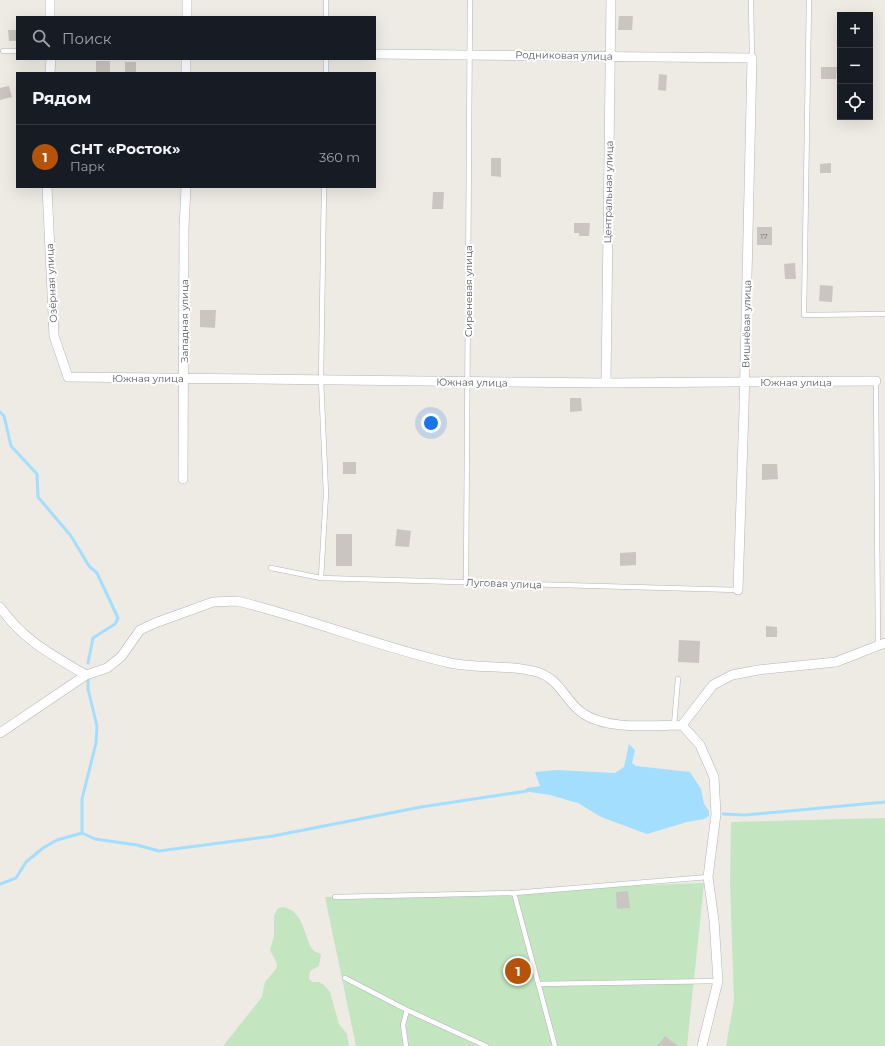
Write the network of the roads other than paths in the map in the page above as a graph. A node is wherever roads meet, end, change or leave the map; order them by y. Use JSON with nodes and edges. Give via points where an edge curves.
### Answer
{"nodes":[{"id":1,"x":50,"y":0,"type":"edge"},
{"id":2,"x":187,"y":0,"type":"edge"},
{"id":3,"x":326,"y":0,"type":"edge"},
{"id":4,"x":470,"y":0,"type":"edge"},
{"id":5,"x":611,"y":0,"type":"edge"},
{"id":6,"x":751,"y":0,"type":"edge"},
{"id":7,"x":809,"y":0,"type":"edge"},
{"id":8,"x":50,"y":16,"type":"edge"},
{"id":9,"x":187,"y":16,"type":"edge"},
{"id":10,"x":326,"y":16,"type":"edge"},
{"id":11,"x":3,"y":51,"type":"dead end"},
{"id":12,"x":16,"y":51,"type":"edge"},
{"id":13,"x":376,"y":54,"type":"edge"},
{"id":14,"x":469,"y":54,"type":"junction"},
{"id":15,"x":610,"y":56,"type":"junction"},
{"id":16,"x":752,"y":58,"type":"junction"},
{"id":17,"x":50,"y":60,"type":"edge"},
{"id":18,"x":186,"y":60,"type":"edge"},
{"id":19,"x":326,"y":60,"type":"edge"},
{"id":20,"x":50,"y":72,"type":"edge"},
{"id":21,"x":186,"y":72,"type":"edge"},
{"id":22,"x":326,"y":72,"type":"edge"},
{"id":23,"x":47,"y":188,"type":"edge"},
{"id":24,"x":186,"y":188,"type":"edge"},
{"id":25,"x":324,"y":188,"type":"edge"},
{"id":26,"x":885,"y":314,"type":"edge"},
{"id":27,"x":68,"y":377,"type":"joint"},
{"id":28,"x":184,"y":378,"type":"junction"},
{"id":29,"x":322,"y":379,"type":"junction"},
{"id":30,"x":876,"y":381,"type":"joint"},
{"id":31,"x":468,"y":382,"type":"junction"},
{"id":32,"x":745,"y":382,"type":"junction"},
{"id":33,"x":606,"y":383,"type":"junction"},
{"id":34,"x":183,"y":479,"type":"dead end"},
{"id":35,"x":271,"y":568,"type":"dead end"},
{"id":36,"x":321,"y":578,"type":"junction"},
{"id":37,"x":466,"y":582,"type":"junction"},
{"id":38,"x":738,"y":590,"type":"joint"},
{"id":39,"x":0,"y":606,"type":"edge"},
{"id":40,"x":881,"y":645,"type":"edge"},
{"id":41,"x":86,"y":675,"type":"junction"},
{"id":42,"x":678,"y":679,"type":"dead end"},
{"id":43,"x":678,"y":725,"type":"junction"},
{"id":44,"x":0,"y":733,"type":"edge"},
{"id":45,"x":708,"y":877,"type":"junction"},
{"id":46,"x":514,"y":893,"type":"junction"},
{"id":47,"x":335,"y":897,"type":"dead end"},
{"id":48,"x":345,"y":978,"type":"dead end"},
{"id":49,"x":718,"y":981,"type":"junction"},
{"id":50,"x":538,"y":984,"type":"junction"},
{"id":51,"x":407,"y":1010,"type":"junction"},
{"id":52,"x":406,"y":1046,"type":"edge"},
{"id":53,"x":486,"y":1046,"type":"edge"},
{"id":54,"x":555,"y":1046,"type":"edge"},
{"id":55,"x":702,"y":1046,"type":"edge"}],
"edges":[{"from":1,"to":8,"type":"street"},
{"from":2,"to":9,"type":"street"},
{"from":3,"to":10,"type":"lane"},
{"from":4,"to":14,"type":"lane","name":"Сиреневая улица"},
{"from":5,"to":15,"type":"street","name":"Центральная улица"},
{"from":6,"to":16,"type":"lane"},
{"from":7,"to":26,"type":"lane","via":[[804,315]]},
{"from":11,"to":12,"type":"lane"},
{"from":13,"to":14,"type":"street","name":"Родниковая улица"},
{"from":14,"to":15,"type":"street","name":"Родниковая улица"},
{"from":14,"to":31,"type":"lane","name":"Сиреневая улица"},
{"from":15,"to":16,"type":"street","name":"Родниковая улица"},
{"from":15,"to":33,"type":"street","name":"Центральная улица"},
{"from":16,"to":32,"type":"street","name":"Вишнёвая улица"},
{"from":17,"to":20,"type":"street"},
{"from":18,"to":21,"type":"street"},
{"from":19,"to":22,"type":"lane"},
{"from":23,"to":27,"type":"street","name":"Озёрная улица","via":[[54,336]]},
{"from":24,"to":28,"type":"street","name":"Западная улица"},
{"from":25,"to":29,"type":"lane"},
{"from":27,"to":28,"type":"street","name":"Южная улица"},
{"from":28,"to":29,"type":"street","name":"Южная улица"},
{"from":28,"to":34,"type":"street","name":"Западная улица"},
{"from":29,"to":31,"type":"street","name":"Южная улица"},
{"from":29,"to":36,"type":"lane","via":[[326,494]]},
{"from":30,"to":32,"type":"street","name":"Южная улица"},
{"from":30,"to":40,"type":"lane"},
{"from":31,"to":33,"type":"street","name":"Южная улица"},
{"from":31,"to":37,"type":"lane","name":"Сиреневая улица"},
{"from":32,"to":33,"type":"street","name":"Южная улица"},
{"from":32,"to":38,"type":"street","name":"Вишнёвая улица"},
{"from":35,"to":36,"type":"lane","name":"Луговая улица"},
{"from":36,"to":37,"type":"lane","name":"Луговая улица"},
{"from":37,"to":38,"type":"lane","name":"Луговая улица"},
{"from":39,"to":41,"type":"street","via":[[36,645]]},
{"from":40,"to":43,"type":"street","via":[[836,662],[732,675],[713,685]]},
{"from":41,"to":43,"type":"street","via":[[107,668],[121,657],[140,630],[213,602],[237,601],[452,663],[538,672],[554,680],[581,712],[602,722],[634,726]]},
{"from":41,"to":44,"type":"street"},
{"from":42,"to":43,"type":"lane"},
{"from":43,"to":45,"type":"street","via":[[700,745],[714,777],[716,814]]},
{"from":45,"to":46,"type":"lane"},
{"from":45,"to":49,"type":"street"},
{"from":46,"to":47,"type":"lane"},
{"from":46,"to":50,"type":"lane"},
{"from":48,"to":51,"type":"lane"},
{"from":49,"to":50,"type":"lane"},
{"from":49,"to":55,"type":"street"},
{"from":50,"to":54,"type":"lane"},
{"from":51,"to":52,"type":"lane","via":[[403,1025]]},
{"from":51,"to":53,"type":"lane"}]}
